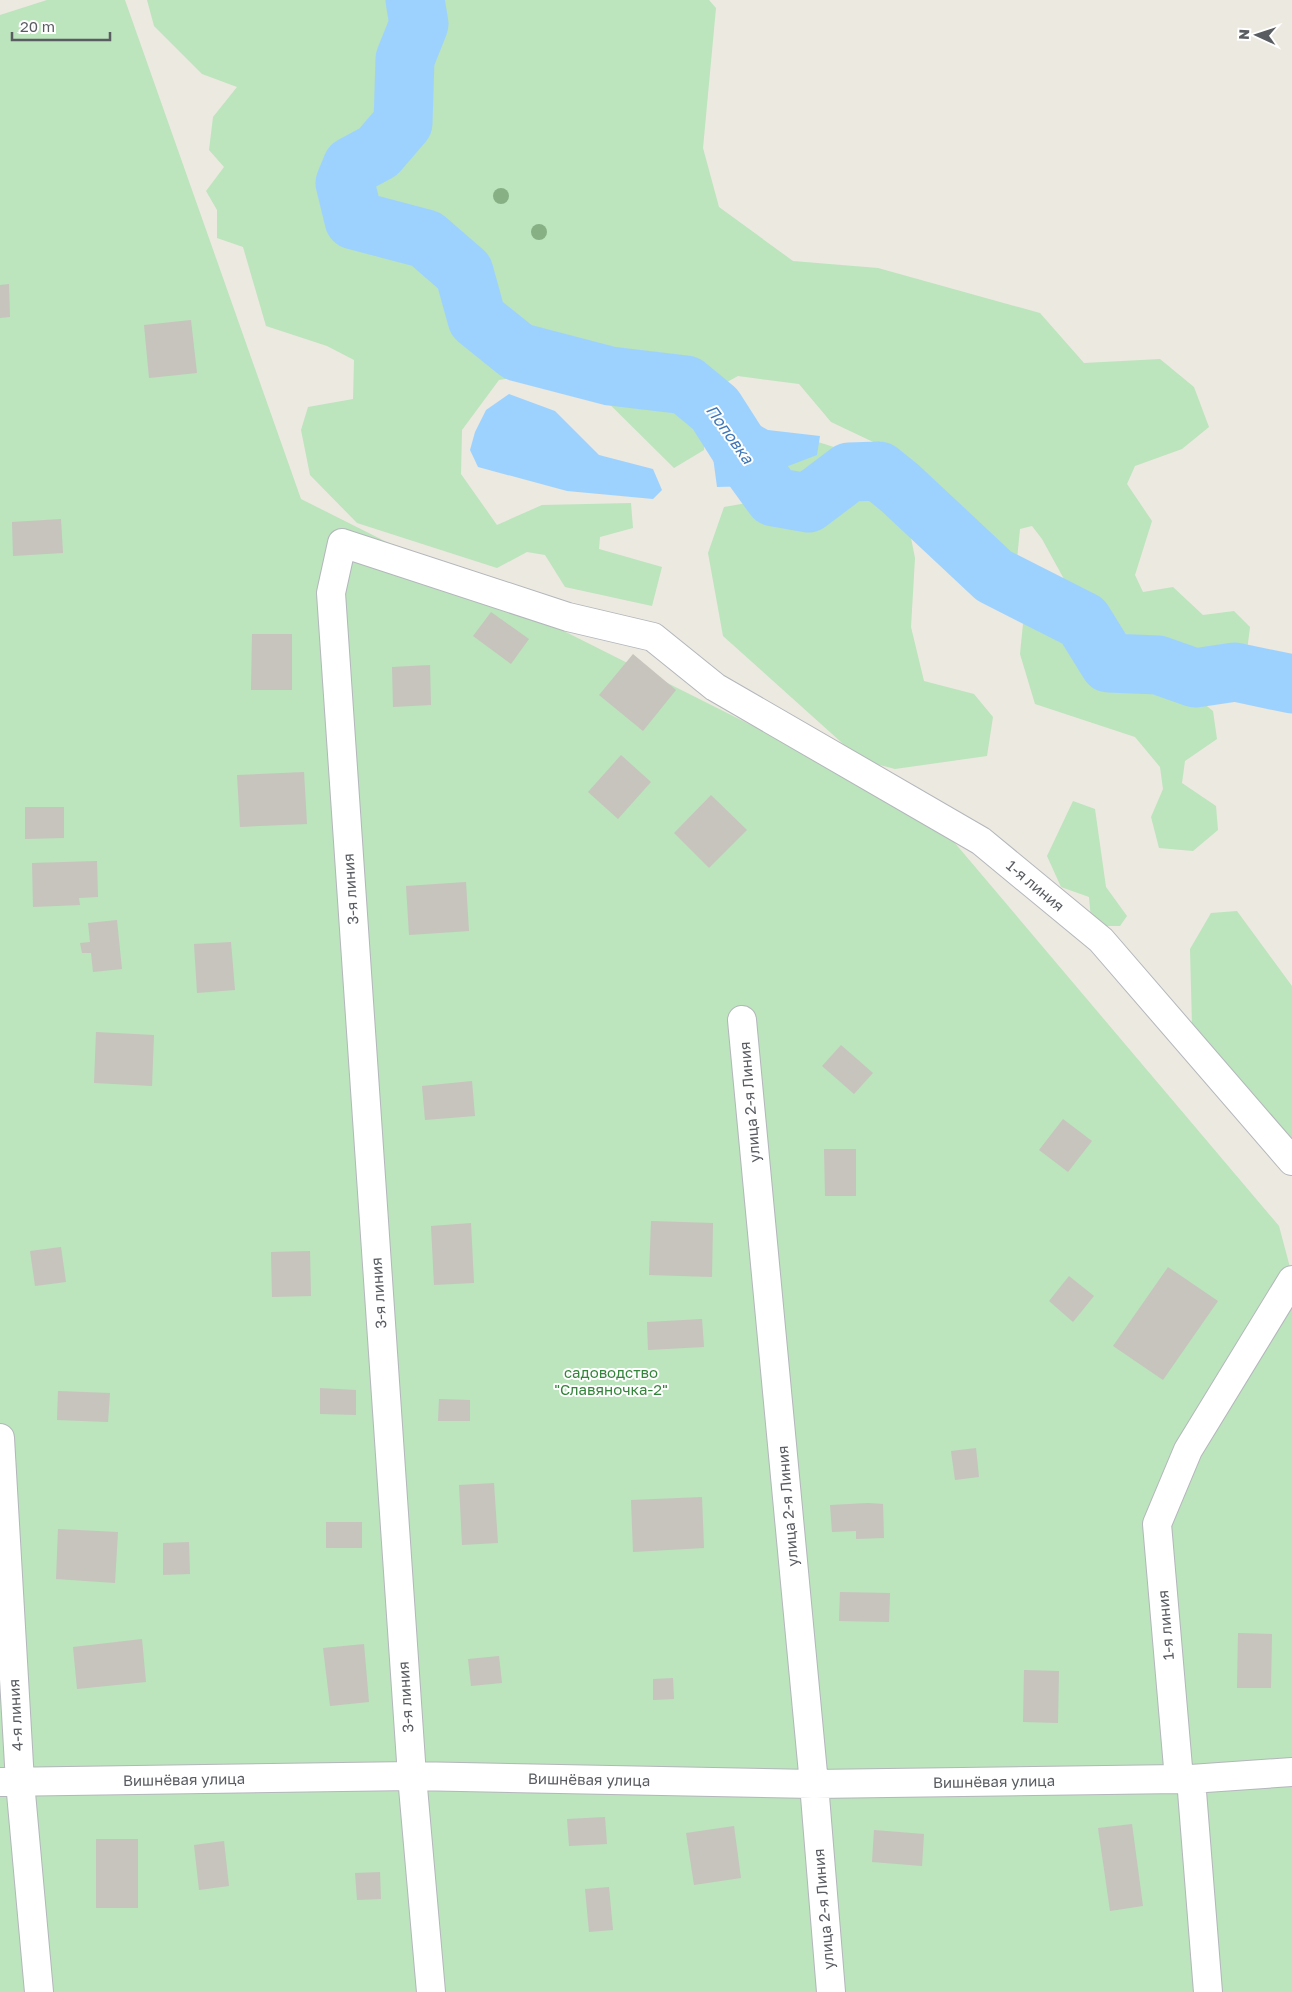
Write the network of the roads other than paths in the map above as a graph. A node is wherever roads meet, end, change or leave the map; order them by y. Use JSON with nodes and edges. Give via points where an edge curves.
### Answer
{"nodes":[{"id":1,"x":716,"y":687,"type":"joint"},
{"id":2,"x":742,"y":1020,"type":"dead end"},
{"id":3,"x":1292,"y":1161,"type":"edge"},
{"id":4,"x":1292,"y":1280,"type":"edge"},
{"id":5,"x":0,"y":1438,"type":"edge"},
{"id":6,"x":1292,"y":1772,"type":"edge"},
{"id":7,"x":412,"y":1776,"type":"junction"},
{"id":8,"x":1185,"y":1779,"type":"junction"},
{"id":9,"x":10,"y":1782,"type":"edge"},
{"id":10,"x":814,"y":1784,"type":"junction"},
{"id":11,"x":40,"y":1992,"type":"edge"},
{"id":12,"x":431,"y":1992,"type":"edge"},
{"id":13,"x":831,"y":1992,"type":"edge"},
{"id":14,"x":1208,"y":1992,"type":"edge"}],
"edges":[{"from":1,"to":3,"type":"street","name":"1-я линия","via":[[988,847],[1100,940]]},
{"from":1,"to":7,"type":"street","name":"3-я линия","via":[[653,637],[568,617],[342,543],[331,593]]},
{"from":2,"to":10,"type":"street","name":"улица 2-я Линия"},
{"from":4,"to":8,"type":"street","name":"1-я линия","via":[[1188,1450],[1157,1524]]},
{"from":5,"to":9,"type":"street","name":"4-я линия"},
{"from":6,"to":8,"type":"street","name":"Вишнёвая улица"},
{"from":7,"to":9,"type":"street","name":"Вишнёвая улица"},
{"from":7,"to":10,"type":"street","name":"Вишнёвая улица"},
{"from":7,"to":12,"type":"street","name":"3-я линия"},
{"from":8,"to":10,"type":"street","name":"Вишнёвая улица"},
{"from":8,"to":14,"type":"street","name":"1-я линия"},
{"from":9,"to":11,"type":"street","name":"4-я линия"},
{"from":10,"to":13,"type":"street","name":"улица 2-я Линия"}]}
